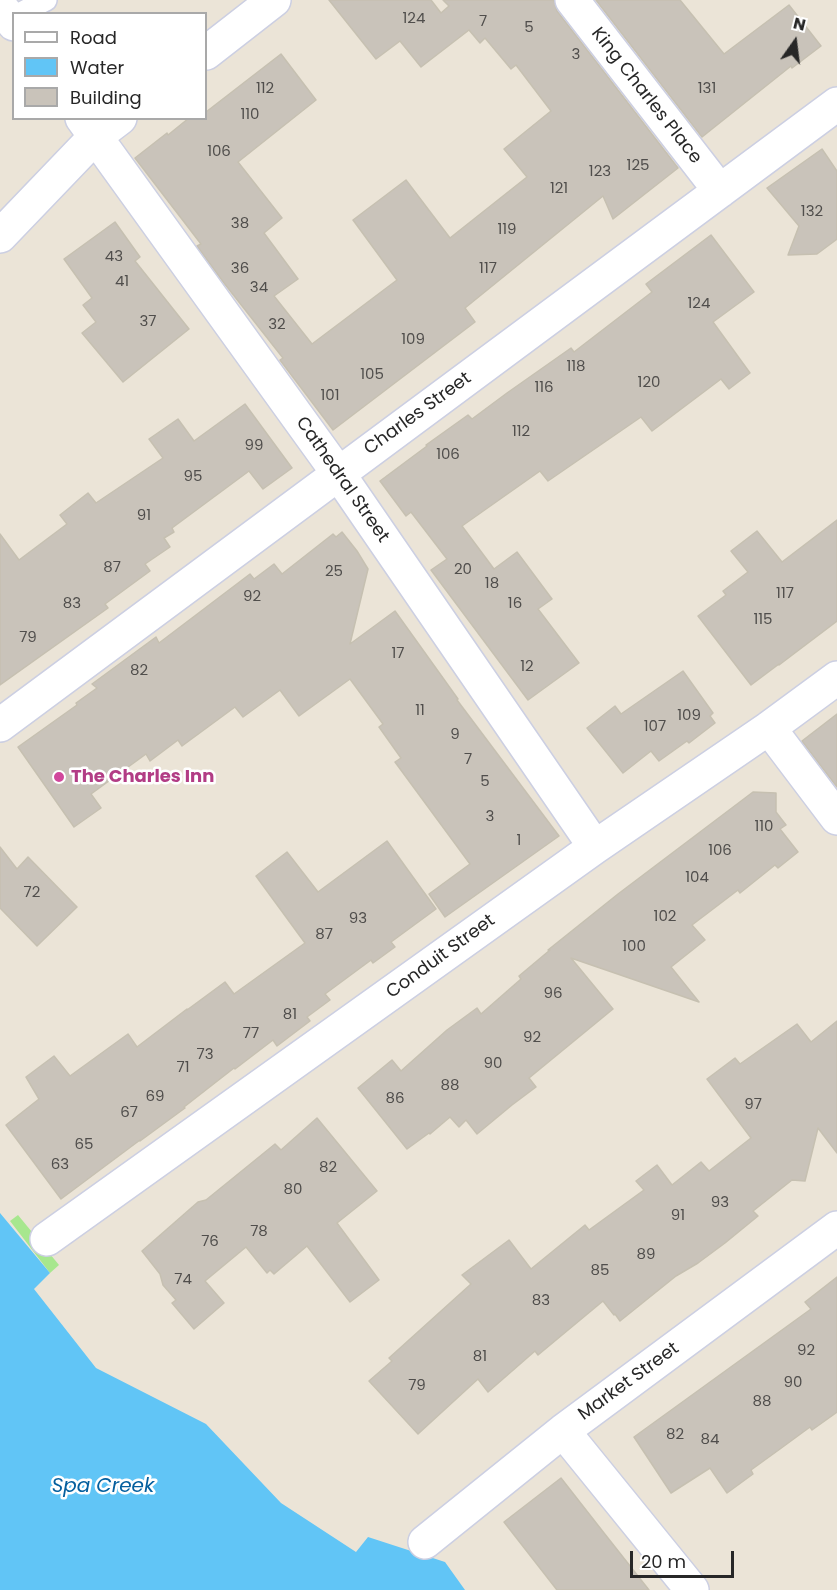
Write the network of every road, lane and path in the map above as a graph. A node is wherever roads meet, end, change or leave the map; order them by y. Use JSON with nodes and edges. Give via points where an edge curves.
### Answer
{"nodes":[{"id":1,"x":46,"y":0,"type":"edge"},
{"id":2,"x":274,"y":0,"type":"edge"},
{"id":3,"x":572,"y":0,"type":"edge"},
{"id":4,"x":20,"y":12,"type":"edge"},
{"id":5,"x":207,"y":51,"type":"edge"},
{"id":6,"x":837,"y":104,"type":"edge"},
{"id":7,"x":99,"y":125,"type":"edge"},
{"id":8,"x":720,"y":191,"type":"junction"},
{"id":9,"x":0,"y":236,"type":"edge"},
{"id":10,"x":338,"y":473,"type":"junction"},
{"id":11,"x":837,"y":678,"type":"edge"},
{"id":12,"x":0,"y":724,"type":"edge"},
{"id":13,"x":769,"y":728,"type":"junction"},
{"id":14,"x":837,"y":818,"type":"edge"},
{"id":15,"x":595,"y":848,"type":"junction"},
{"id":16,"x":837,"y":1228,"type":"edge"},
{"id":17,"x":47,"y":1239,"type":"dead end"},
{"id":18,"x":563,"y":1431,"type":"junction"},
{"id":19,"x":425,"y":1542,"type":"dead end"},
{"id":20,"x":692,"y":1590,"type":"edge"}],
"edges":[{"from":1,"to":4,"type":"lane"},
{"from":2,"to":5,"type":"street"},
{"from":3,"to":8,"type":"street","name":"King Charles Place"},
{"from":6,"to":8,"type":"street","name":"Charles Street"},
{"from":7,"to":9,"type":"street"},
{"from":7,"to":10,"type":"street","name":"Cathedral Street"},
{"from":8,"to":10,"type":"street","name":"Charles Street"},
{"from":10,"to":12,"type":"street","name":"Charles Street"},
{"from":10,"to":15,"type":"street","name":"Cathedral Street"},
{"from":11,"to":13,"type":"street","name":"Conduit Street"},
{"from":13,"to":14,"type":"street"},
{"from":13,"to":15,"type":"street","name":"Conduit Street"},
{"from":15,"to":17,"type":"street","name":"Conduit Street"},
{"from":16,"to":18,"type":"street","name":"Market Street"},
{"from":18,"to":19,"type":"street","name":"Market Street"},
{"from":18,"to":20,"type":"street"}]}
